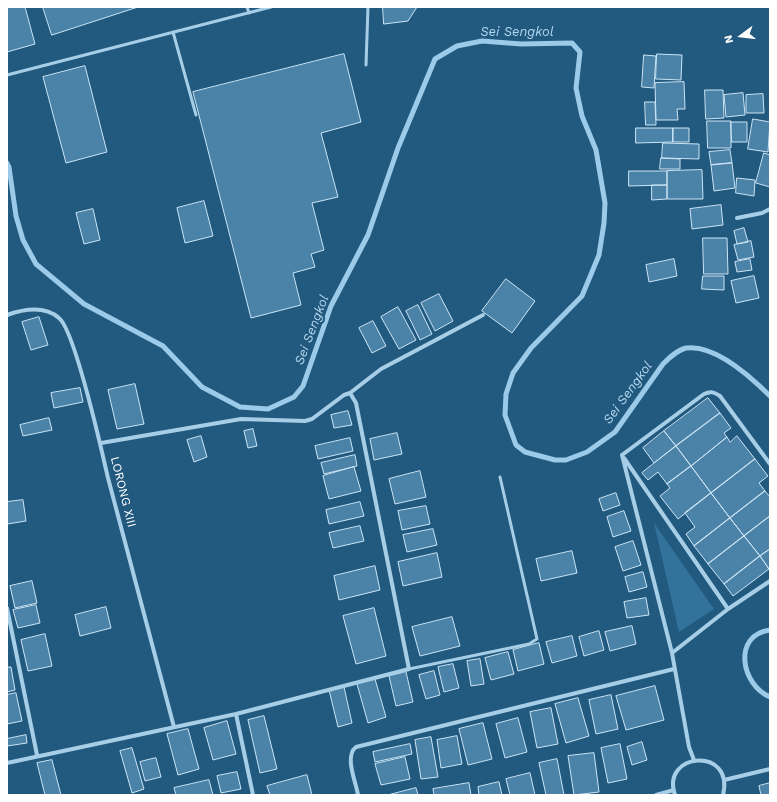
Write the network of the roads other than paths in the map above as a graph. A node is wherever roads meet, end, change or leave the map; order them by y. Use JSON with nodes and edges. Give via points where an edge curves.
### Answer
{"nodes":[{"id":1,"x":247,"y":7,"type":"edge"},
{"id":2,"x":271,"y":7,"type":"edge"},
{"id":3,"x":368,"y":7,"type":"edge"},
{"id":4,"x":249,"y":13,"type":"junction"},
{"id":5,"x":173,"y":32,"type":"junction"},
{"id":6,"x":366,"y":65,"type":"dead end"},
{"id":7,"x":7,"y":75,"type":"edge"},
{"id":8,"x":196,"y":115,"type":"dead end"},
{"id":9,"x":770,"y":209,"type":"edge"},
{"id":10,"x":737,"y":218,"type":"dead end"},
{"id":11,"x":7,"y":315,"type":"edge"},
{"id":12,"x":483,"y":315,"type":"dead end"},
{"id":13,"x":350,"y":393,"type":"junction"},
{"id":14,"x":101,"y":443,"type":"junction"},
{"id":15,"x":622,"y":455,"type":"junction"},
{"id":16,"x":770,"y":464,"type":"edge"},
{"id":17,"x":500,"y":477,"type":"dead end"},
{"id":18,"x":770,"y":581,"type":"edge"},
{"id":19,"x":7,"y":608,"type":"edge"},
{"id":20,"x":728,"y":610,"type":"junction"},
{"id":21,"x":672,"y":653,"type":"junction"},
{"id":22,"x":409,"y":669,"type":"junction"},
{"id":23,"x":674,"y":669,"type":"junction"},
{"id":24,"x":236,"y":714,"type":"junction"},
{"id":25,"x":174,"y":727,"type":"junction"},
{"id":26,"x":37,"y":755,"type":"junction"},
{"id":27,"x":694,"y":760,"type":"junction"},
{"id":28,"x":7,"y":763,"type":"edge"},
{"id":29,"x":770,"y":769,"type":"edge"},
{"id":30,"x":724,"y":780,"type":"junction"},
{"id":31,"x":675,"y":793,"type":"edge"},
{"id":32,"x":253,"y":795,"type":"edge"},
{"id":33,"x":358,"y":795,"type":"edge"},
{"id":34,"x":656,"y":795,"type":"edge"},
{"id":35,"x":723,"y":795,"type":"edge"}],
"edges":[{"from":1,"to":4,"type":"lane"},
{"from":2,"to":4,"type":"lane"},
{"from":3,"to":6,"type":"lane"},
{"from":4,"to":5,"type":"lane"},
{"from":5,"to":7,"type":"lane"},
{"from":5,"to":8,"type":"lane"},
{"from":9,"to":10,"type":"street"},
{"from":11,"to":14,"type":"street","name":"LORONG XIII","via":[[21,310],[41,309],[61,319],[70,336]]},
{"from":12,"to":13,"type":"street","via":[[381,369]]},
{"from":13,"to":14,"type":"street","via":[[305,421],[240,419]]},
{"from":13,"to":22,"type":"street","via":[[356,403]]},
{"from":14,"to":25,"type":"street","name":"LORONG XIII"},
{"from":15,"to":16,"type":"street","via":[[704,394],[714,392],[720,396]]},
{"from":15,"to":20,"type":"street"},
{"from":15,"to":21,"type":"street"},
{"from":17,"to":22,"type":"lane","via":[[537,639],[529,644]]},
{"from":18,"to":20,"type":"street"},
{"from":19,"to":26,"type":"street"},
{"from":20,"to":21,"type":"street"},
{"from":21,"to":23,"type":"street"},
{"from":22,"to":24,"type":"street"},
{"from":23,"to":27,"type":"street","via":[[689,747]]},
{"from":23,"to":33,"type":"street","via":[[356,747],[351,750],[350,758]]},
{"from":24,"to":25,"type":"street"},
{"from":24,"to":32,"type":"street"},
{"from":25,"to":26,"type":"street"},
{"from":26,"to":28,"type":"street"},
{"from":27,"to":30,"type":"street","via":[[709,762],[721,772]]},
{"from":27,"to":31,"type":"street","via":[[686,763],[675,775]]},
{"from":29,"to":30,"type":"street"},
{"from":30,"to":35,"type":"street"},
{"from":31,"to":34,"type":"street"}]}
